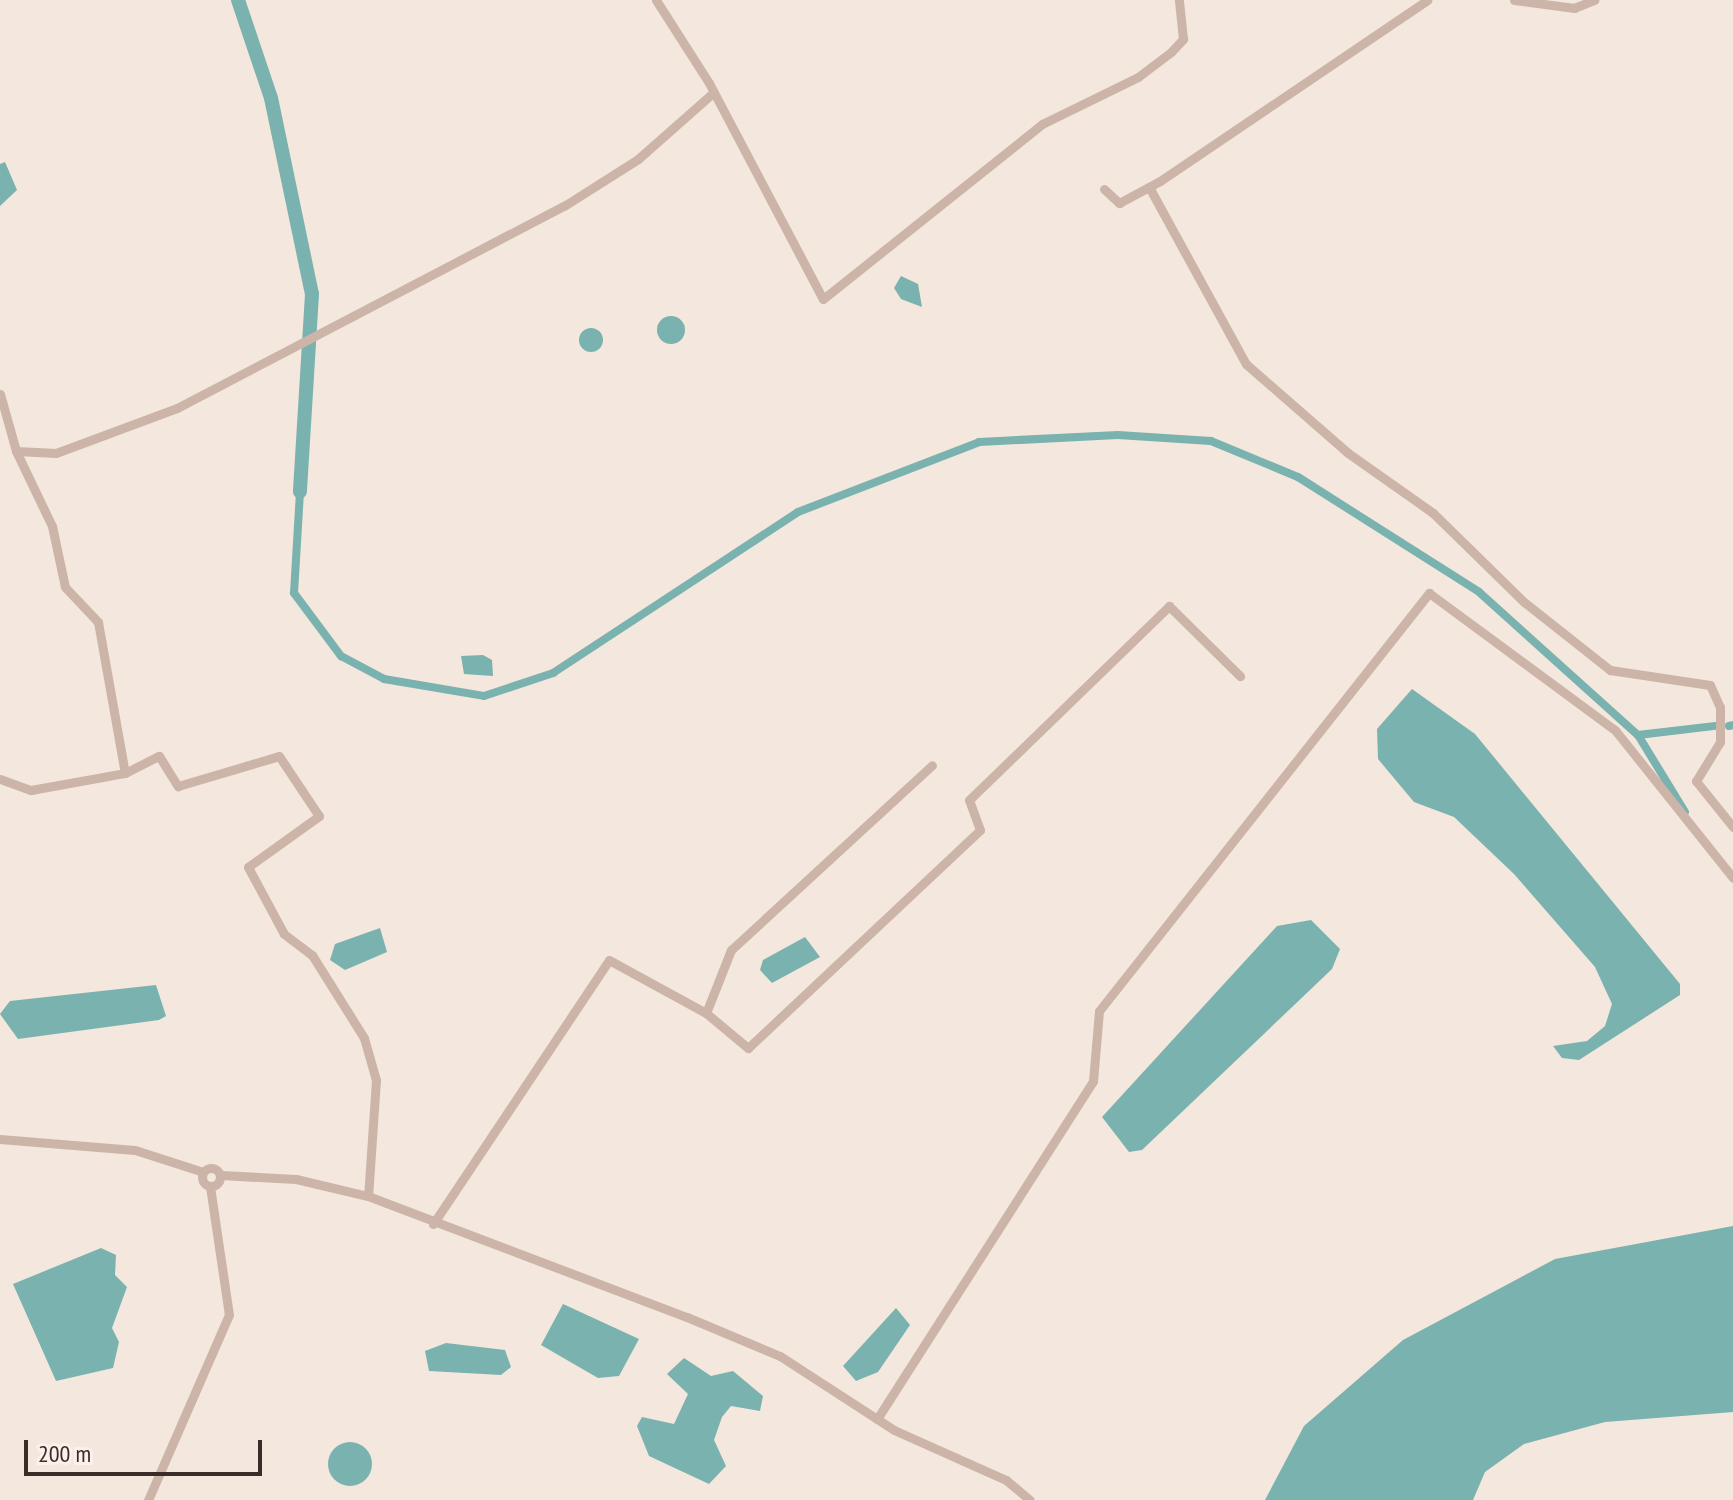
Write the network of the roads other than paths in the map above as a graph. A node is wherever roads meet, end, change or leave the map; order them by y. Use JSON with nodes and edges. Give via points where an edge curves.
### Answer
{"nodes":[{"id":1,"x":656,"y":0,"type":"edge"},
{"id":2,"x":1179,"y":0,"type":"edge"},
{"id":3,"x":1427,"y":0,"type":"edge"},
{"id":4,"x":1514,"y":0,"type":"edge"},
{"id":5,"x":1594,"y":0,"type":"edge"},
{"id":6,"x":714,"y":92,"type":"junction"},
{"id":7,"x":1149,"y":187,"type":"junction"},
{"id":8,"x":1104,"y":189,"type":"dead end"},
{"id":9,"x":0,"y":394,"type":"edge"},
{"id":10,"x":16,"y":451,"type":"junction"},
{"id":11,"x":1240,"y":676,"type":"dead end"},
{"id":12,"x":932,"y":765,"type":"dead end"},
{"id":13,"x":125,"y":773,"type":"junction"},
{"id":14,"x":0,"y":779,"type":"edge"},
{"id":15,"x":1733,"y":827,"type":"edge"},
{"id":16,"x":1733,"y":878,"type":"edge"},
{"id":17,"x":706,"y":1013,"type":"junction"},
{"id":18,"x":0,"y":1139,"type":"edge"},
{"id":19,"x":203,"y":1172,"type":"junction"},
{"id":20,"x":221,"y":1175,"type":"junction"},
{"id":21,"x":210,"y":1186,"type":"junction"},
{"id":22,"x":368,"y":1196,"type":"junction"},
{"id":23,"x":433,"y":1224,"type":"junction"},
{"id":24,"x":877,"y":1419,"type":"junction"},
{"id":25,"x":148,"y":1500,"type":"edge"},
{"id":26,"x":1030,"y":1500,"type":"edge"}],
"edges":[{"from":1,"to":6,"type":"street"},
{"from":2,"to":6,"type":"street","via":[[1183,39],[1171,52],[1138,77],[1042,124],[823,299]]},
{"from":3,"to":7,"type":"street","via":[[1289,91],[1241,132]]},
{"from":4,"to":5,"type":"street","via":[[1574,8]]},
{"from":6,"to":10,"type":"street","via":[[638,159],[455,265],[177,408],[56,453]]},
{"from":7,"to":8,"type":"street","via":[[1119,203]]},
{"from":7,"to":15,"type":"street","via":[[1246,364],[1348,453],[1433,513],[1524,602],[1610,670],[1710,685],[1720,707],[1720,742],[1696,781]]},
{"from":9,"to":10,"type":"street"},
{"from":10,"to":13,"type":"street","via":[[52,526],[65,587],[98,622]]},
{"from":11,"to":17,"type":"street","via":[[1169,606],[969,800],[980,830],[748,1048]]},
{"from":12,"to":17,"type":"street","via":[[731,950]]},
{"from":13,"to":14,"type":"street","via":[[31,790]]},
{"from":13,"to":22,"type":"street","via":[[159,756],[178,786],[279,756],[319,816],[248,867],[284,934],[312,955],[364,1038],[376,1080]]},
{"from":16,"to":24,"type":"street","via":[[1615,730],[1429,593],[1099,1011],[1093,1081]]},
{"from":17,"to":23,"type":"street","via":[[609,960]]},
{"from":18,"to":19,"type":"street","via":[[135,1150]]},
{"from":19,"to":20,"type":"street","via":[[213,1168]]},
{"from":19,"to":21,"type":"street"},
{"from":20,"to":21,"type":"street"},
{"from":20,"to":22,"type":"street","via":[[296,1179]]},
{"from":21,"to":25,"type":"street","via":[[229,1315]]},
{"from":22,"to":23,"type":"street"},
{"from":23,"to":24,"type":"street","via":[[780,1356]]},
{"from":24,"to":26,"type":"street","via":[[940,1455],[1006,1480]]}]}
